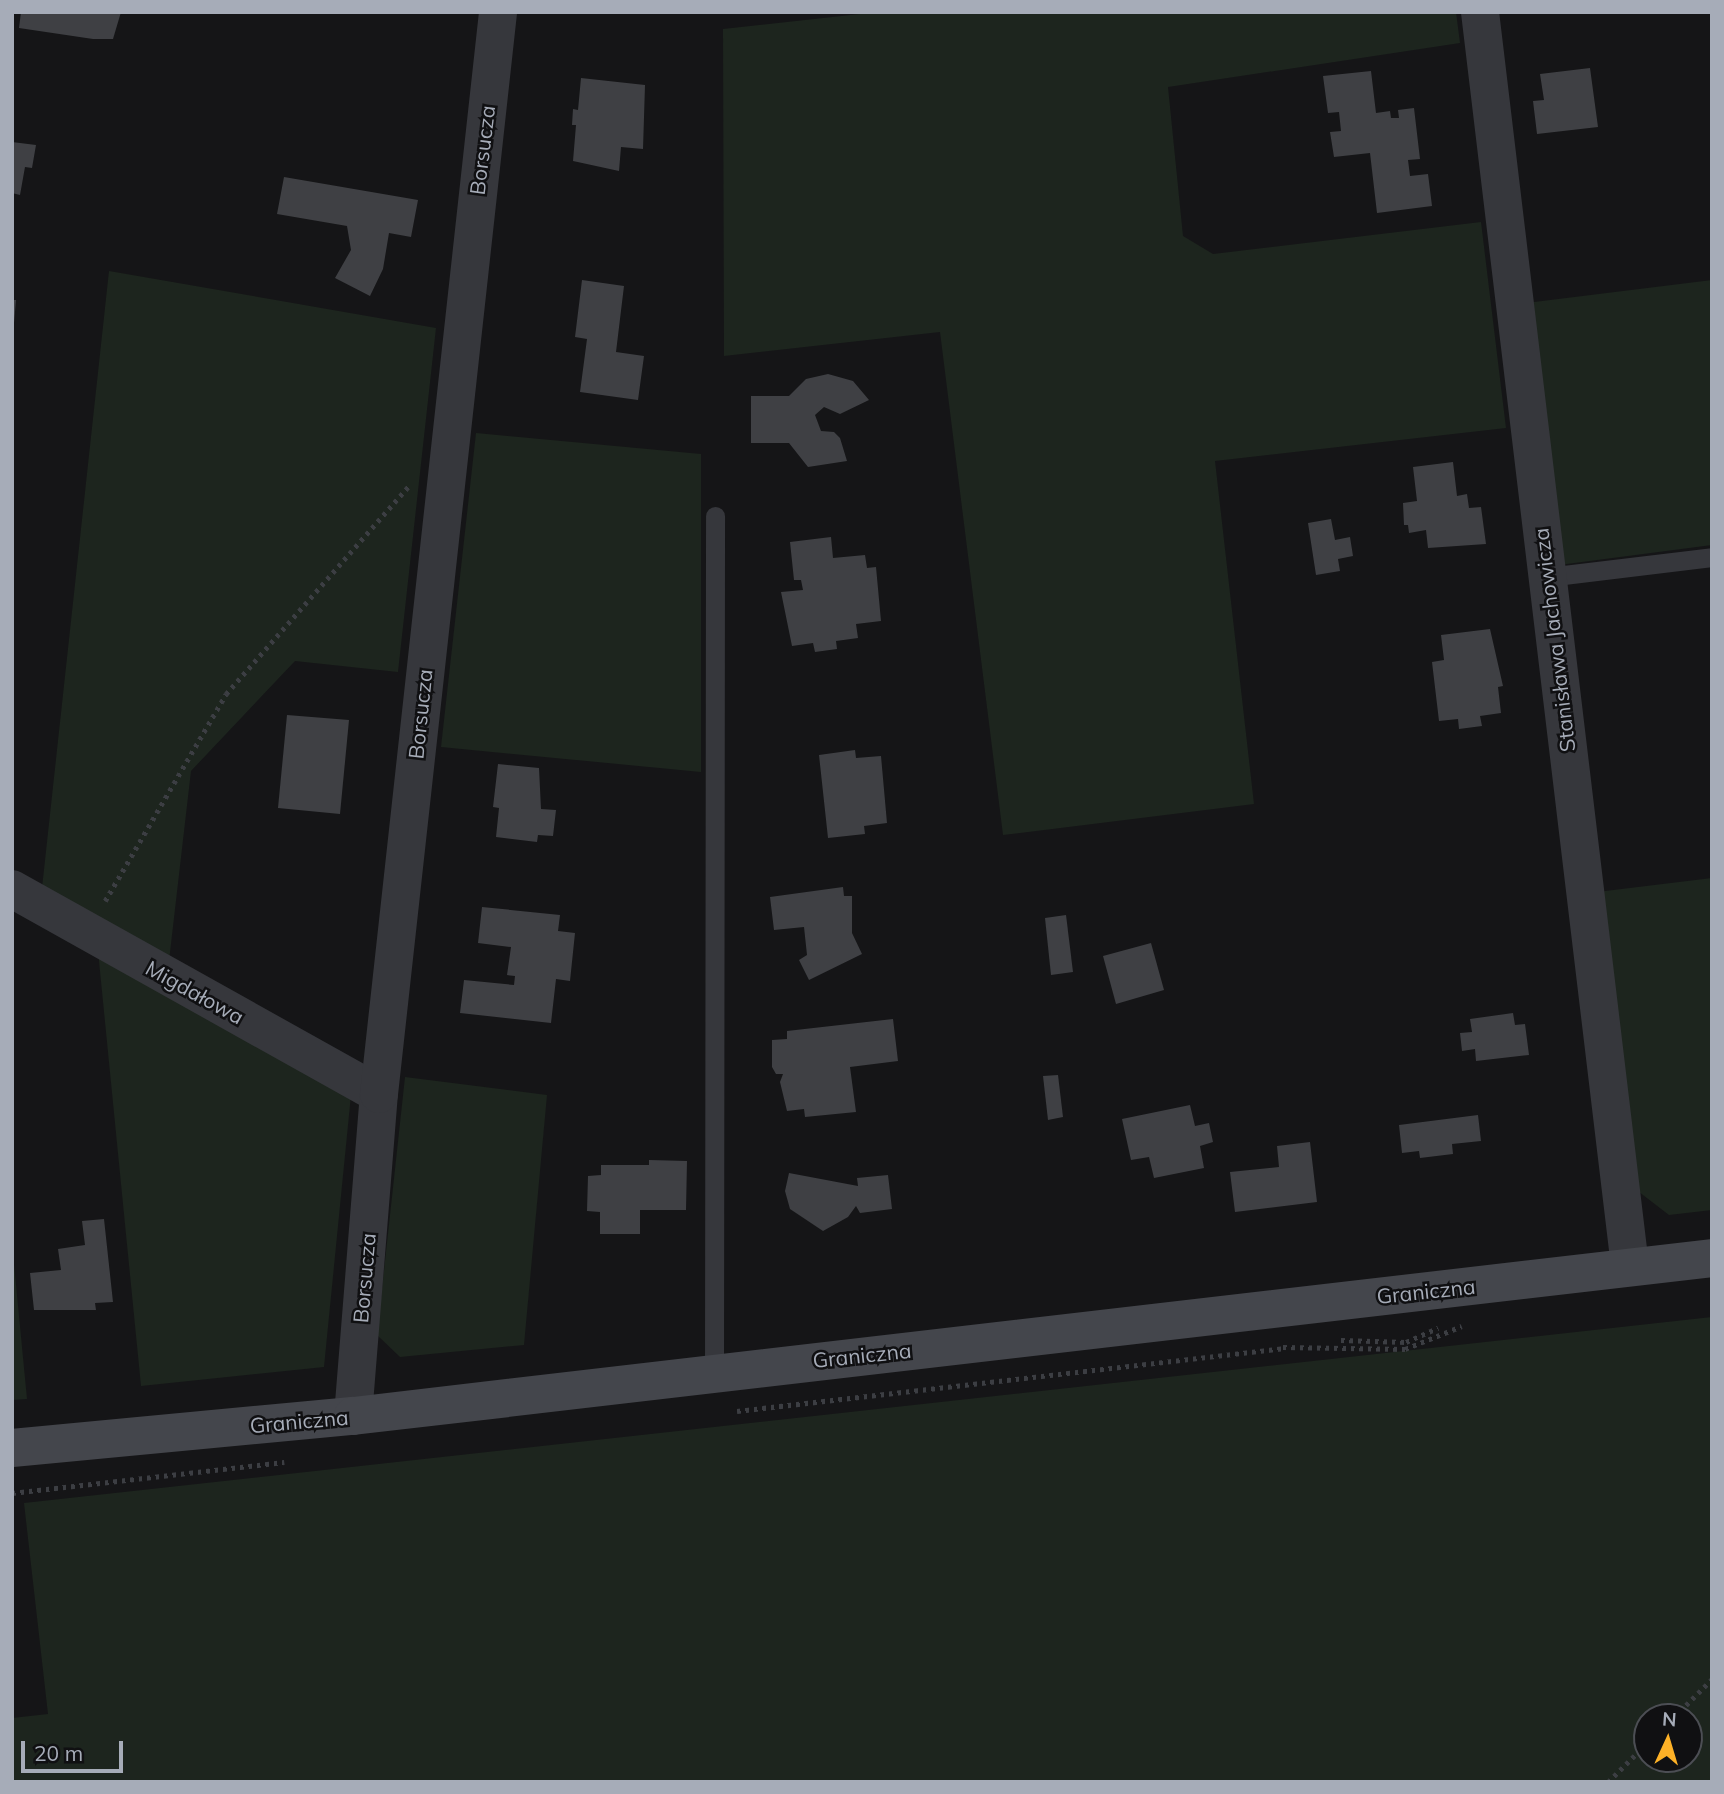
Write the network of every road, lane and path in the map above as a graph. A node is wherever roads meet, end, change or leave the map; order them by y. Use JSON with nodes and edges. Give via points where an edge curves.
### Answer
{"nodes":[{"id":1,"x":498,"y":12,"type":"edge"},
{"id":2,"x":1480,"y":12,"type":"edge"},
{"id":3,"x":413,"y":481,"type":"dead end"},
{"id":4,"x":715,"y":516,"type":"dead end"},
{"id":5,"x":1712,"y":556,"type":"edge"},
{"id":6,"x":1547,"y":577,"type":"junction"},
{"id":7,"x":12,"y":889,"type":"edge"},
{"id":8,"x":87,"y":932,"type":"junction"},
{"id":9,"x":379,"y":1094,"type":"junction"},
{"id":10,"x":1712,"y":1258,"type":"edge"},
{"id":11,"x":1630,"y":1267,"type":"junction"},
{"id":12,"x":714,"y":1371,"type":"junction"},
{"id":13,"x":353,"y":1416,"type":"junction"},
{"id":14,"x":12,"y":1448,"type":"edge"},
{"id":15,"x":1712,"y":1679,"type":"edge"},
{"id":16,"x":1688,"y":1703,"type":"edge"},
{"id":17,"x":1633,"y":1757,"type":"edge"},
{"id":18,"x":1608,"y":1782,"type":"edge"}],
"edges":[{"from":1,"to":9,"type":"street","name":"Borsucza"},
{"from":2,"to":6,"type":"street","name":"Stanisława Jachowicza"},
{"from":3,"to":8,"type":"path","via":[[226,694]]},
{"from":4,"to":12,"type":"lane"},
{"from":5,"to":6,"type":"lane"},
{"from":6,"to":11,"type":"street","name":"Stanisława Jachowicza"},
{"from":7,"to":8,"type":"street","name":"Migdałowa"},
{"from":8,"to":9,"type":"street","name":"Migdałowa"},
{"from":9,"to":13,"type":"street","name":"Borsucza"},
{"from":10,"to":11,"type":"street","name":"Graniczna"},
{"from":11,"to":12,"type":"street","name":"Graniczna"},
{"from":12,"to":13,"type":"street","name":"Graniczna"},
{"from":13,"to":14,"type":"street","name":"Graniczna"},
{"from":15,"to":16,"type":"path"},
{"from":17,"to":18,"type":"path"}]}
